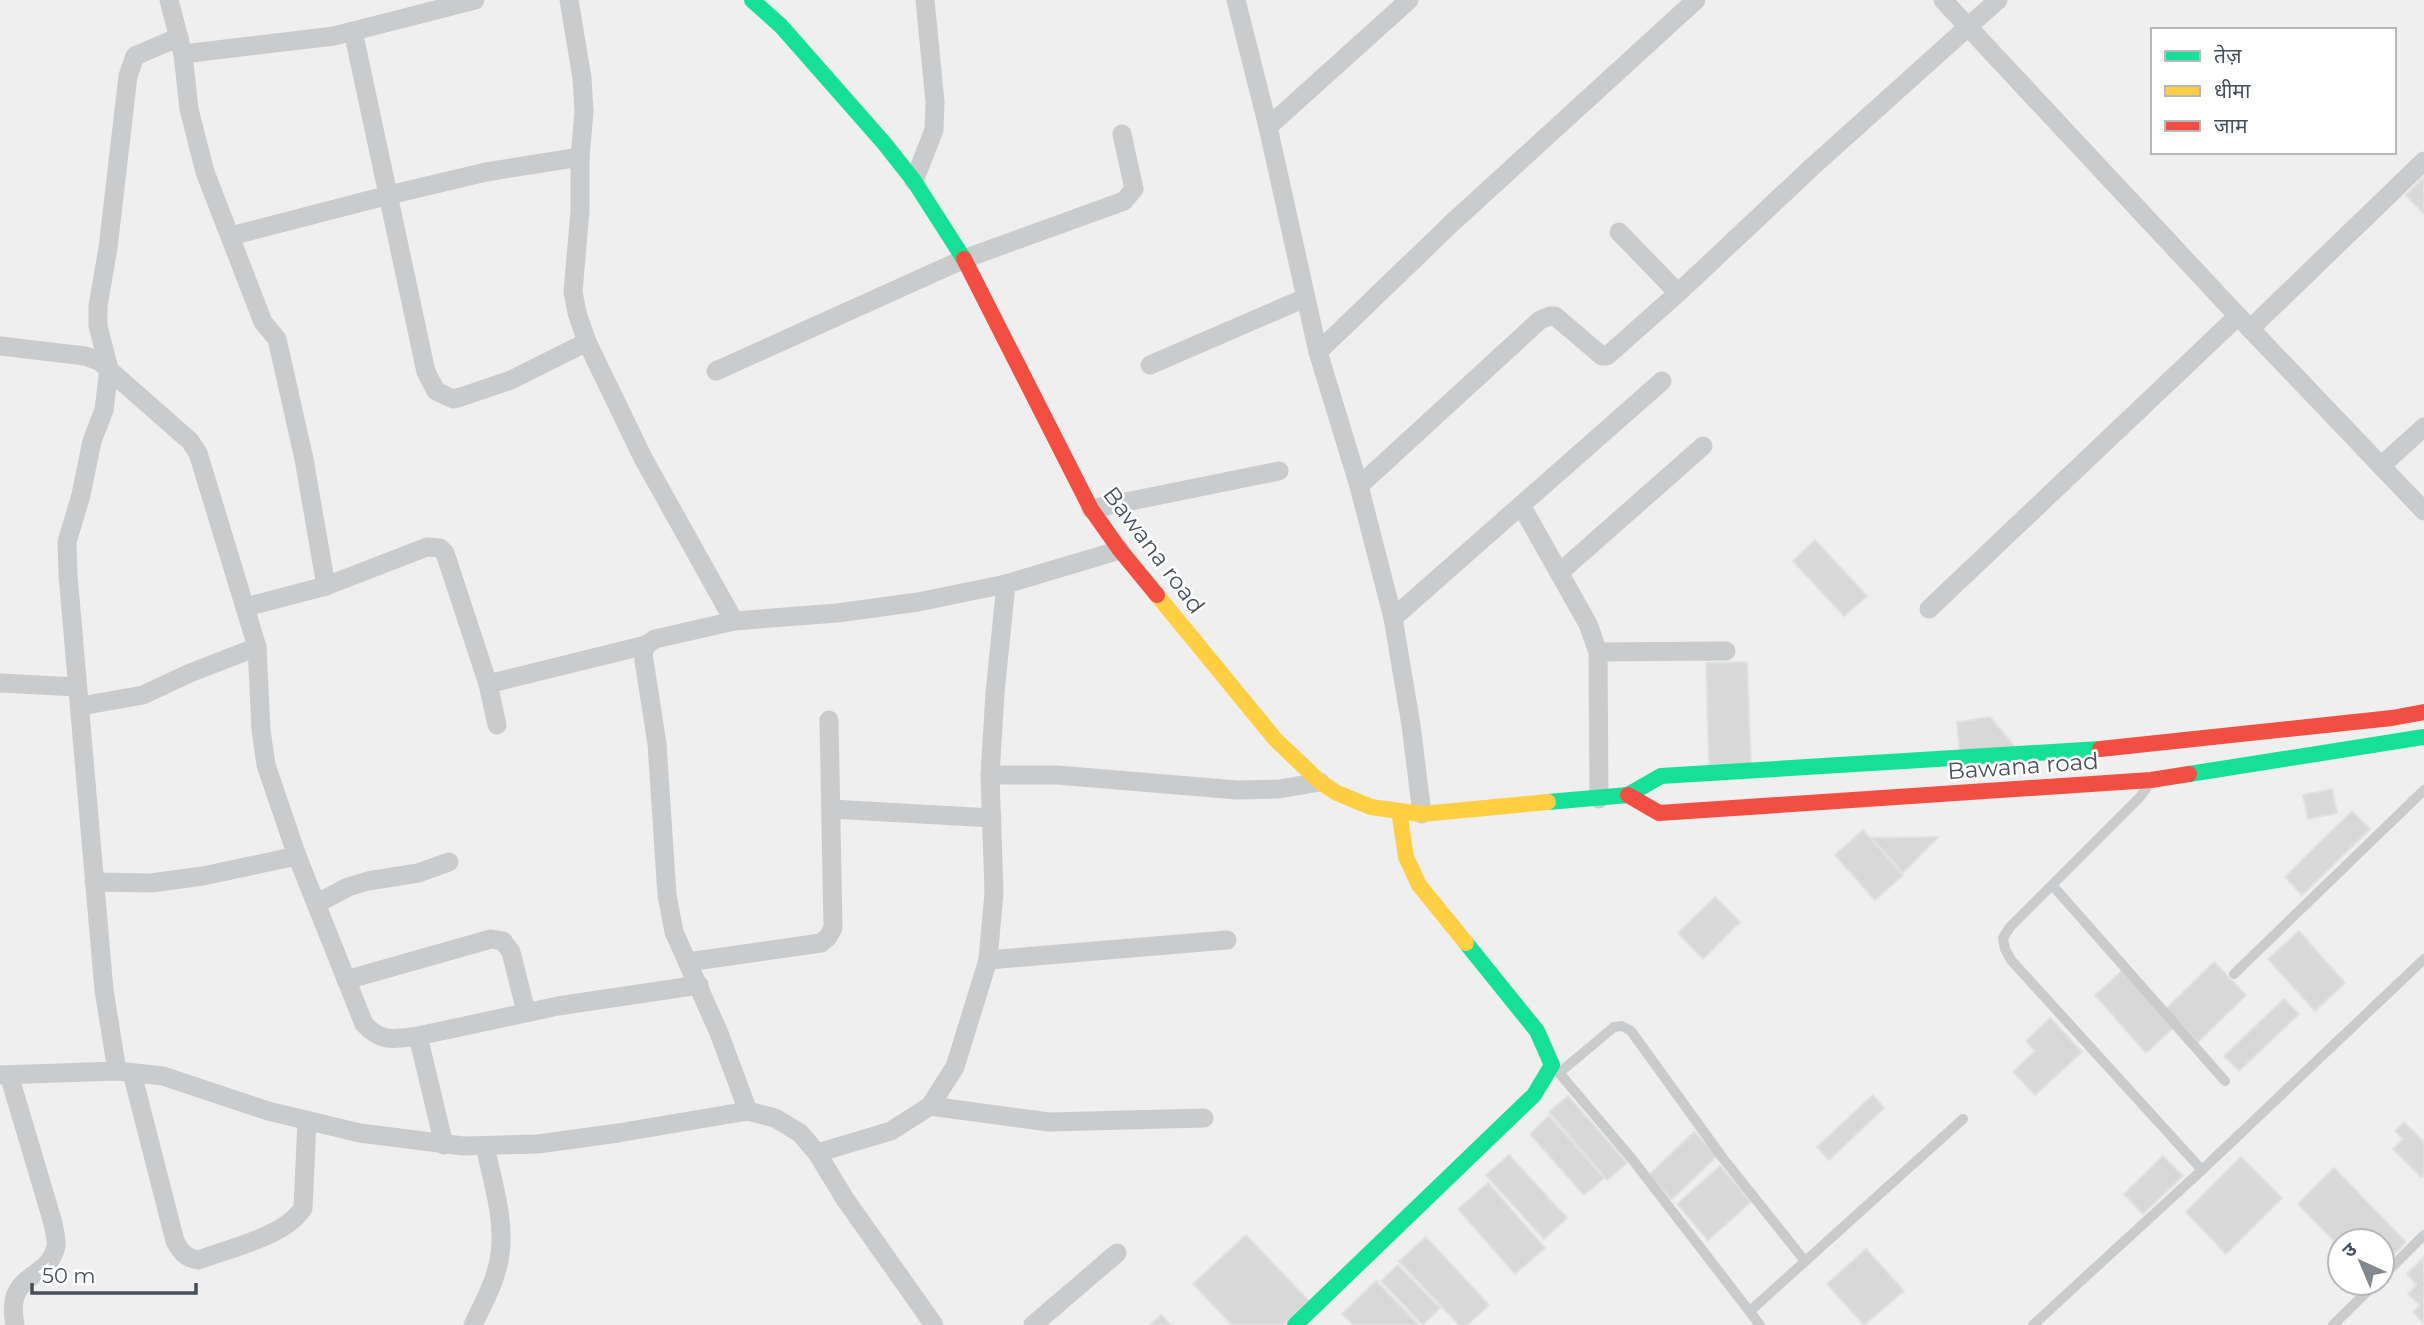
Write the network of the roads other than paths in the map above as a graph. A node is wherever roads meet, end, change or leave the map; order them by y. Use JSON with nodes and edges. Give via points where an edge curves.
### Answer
{"nodes":[{"id":1,"x":169,"y":0,"type":"edge"},
{"id":2,"x":475,"y":0,"type":"edge"},
{"id":3,"x":569,"y":0,"type":"edge"},
{"id":4,"x":752,"y":0,"type":"edge"},
{"id":5,"x":925,"y":0,"type":"edge"},
{"id":6,"x":1236,"y":0,"type":"edge"},
{"id":7,"x":1409,"y":0,"type":"edge"},
{"id":8,"x":1696,"y":0,"type":"edge"},
{"id":9,"x":1943,"y":0,"type":"edge"},
{"id":10,"x":1998,"y":0,"type":"edge"},
{"id":11,"x":1968,"y":28,"type":"junction"},
{"id":12,"x":353,"y":31,"type":"junction"},
{"id":13,"x":181,"y":46,"type":"junction"},
{"id":14,"x":1268,"y":127,"type":"junction"},
{"id":15,"x":1122,"y":134,"type":"dead end"},
{"id":16,"x":580,"y":157,"type":"junction"},
{"id":17,"x":2424,"y":161,"type":"edge"},
{"id":18,"x":914,"y":181,"type":"junction"},
{"id":19,"x":389,"y":195,"type":"junction"},
{"id":20,"x":1619,"y":232,"type":"dead end"},
{"id":21,"x":231,"y":236,"type":"junction"},
{"id":22,"x":964,"y":260,"type":"junction"},
{"id":23,"x":1678,"y":293,"type":"junction"},
{"id":24,"x":1305,"y":298,"type":"junction"},
{"id":25,"x":2244,"y":323,"type":"junction"},
{"id":26,"x":587,"y":342,"type":"junction"},
{"id":27,"x":0,"y":346,"type":"edge"},
{"id":28,"x":1318,"y":352,"type":"junction"},
{"id":29,"x":1150,"y":365,"type":"dead end"},
{"id":30,"x":109,"y":369,"type":"junction"},
{"id":31,"x":716,"y":371,"type":"dead end"},
{"id":32,"x":1662,"y":381,"type":"dead end"},
{"id":33,"x":2424,"y":427,"type":"edge"},
{"id":34,"x":1703,"y":446,"type":"dead end"},
{"id":35,"x":2382,"y":466,"type":"junction"},
{"id":36,"x":1279,"y":471,"type":"dead end"},
{"id":37,"x":1359,"y":486,"type":"junction"},
{"id":38,"x":1521,"y":505,"type":"junction"},
{"id":39,"x":1091,"y":509,"type":"junction"},
{"id":40,"x":2424,"y":510,"type":"edge"},
{"id":41,"x":1120,"y":550,"type":"junction"},
{"id":42,"x":1559,"y":573,"type":"junction"},
{"id":43,"x":1006,"y":584,"type":"junction"},
{"id":44,"x":326,"y":586,"type":"junction"},
{"id":45,"x":246,"y":607,"type":"junction"},
{"id":46,"x":1928,"y":609,"type":"dead end"},
{"id":47,"x":1393,"y":618,"type":"junction"},
{"id":48,"x":734,"y":621,"type":"junction"},
{"id":49,"x":646,"y":645,"type":"junction"},
{"id":50,"x":257,"y":647,"type":"junction"},
{"id":51,"x":1726,"y":651,"type":"dead end"},
{"id":52,"x":1598,"y":652,"type":"junction"},
{"id":53,"x":0,"y":683,"type":"edge"},
{"id":54,"x":488,"y":684,"type":"junction"},
{"id":55,"x":79,"y":697,"type":"junction"},
{"id":56,"x":2424,"y":712,"type":"edge"},
{"id":57,"x":829,"y":720,"type":"dead end"},
{"id":58,"x":497,"y":725,"type":"dead end"},
{"id":59,"x":2424,"y":737,"type":"edge"},
{"id":60,"x":2153,"y":774,"type":"junction"},
{"id":61,"x":990,"y":775,"type":"junction"},
{"id":62,"x":1960,"y":775,"type":"junction"},
{"id":63,"x":1320,"y":782,"type":"junction"},
{"id":64,"x":2424,"y":790,"type":"edge"},
{"id":65,"x":1628,"y":795,"type":"junction"},
{"id":66,"x":1599,"y":799,"type":"junction"},
{"id":67,"x":831,"y":809,"type":"junction"},
{"id":68,"x":1399,"y":811,"type":"junction"},
{"id":69,"x":1422,"y":814,"type":"junction"},
{"id":70,"x":992,"y":818,"type":"junction"},
{"id":71,"x":297,"y":856,"type":"junction"},
{"id":72,"x":449,"y":862,"type":"dead end"},
{"id":73,"x":94,"y":882,"type":"junction"},
{"id":74,"x":2053,"y":886,"type":"junction"},
{"id":75,"x":317,"y":904,"type":"junction"},
{"id":76,"x":1227,"y":940,"type":"dead end"},
{"id":77,"x":2424,"y":959,"type":"edge"},
{"id":78,"x":988,"y":960,"type":"junction"},
{"id":79,"x":688,"y":962,"type":"junction"},
{"id":80,"x":2234,"y":974,"type":"dead end"},
{"id":81,"x":346,"y":980,"type":"junction"},
{"id":82,"x":699,"y":985,"type":"junction"},
{"id":83,"x":526,"y":1012,"type":"junction"},
{"id":84,"x":418,"y":1036,"type":"junction"},
{"id":85,"x":1556,"y":1069,"type":"junction"},
{"id":86,"x":124,"y":1072,"type":"junction"},
{"id":87,"x":4,"y":1075,"type":"edge"},
{"id":88,"x":2225,"y":1081,"type":"dead end"},
{"id":89,"x":930,"y":1106,"type":"junction"},
{"id":90,"x":748,"y":1111,"type":"junction"},
{"id":91,"x":1204,"y":1118,"type":"dead end"},
{"id":92,"x":1963,"y":1119,"type":"dead end"},
{"id":93,"x":307,"y":1121,"type":"junction"},
{"id":94,"x":444,"y":1145,"type":"junction"},
{"id":95,"x":485,"y":1146,"type":"junction"},
{"id":96,"x":817,"y":1153,"type":"junction"},
{"id":97,"x":2202,"y":1170,"type":"junction"},
{"id":98,"x":2424,"y":1235,"type":"edge"},
{"id":99,"x":1117,"y":1253,"type":"dead end"},
{"id":100,"x":1805,"y":1261,"type":"junction"},
{"id":101,"x":2396,"y":1263,"type":"edge"},
{"id":102,"x":2362,"y":1297,"type":"edge"},
{"id":103,"x":1750,"y":1311,"type":"junction"},
{"id":104,"x":15,"y":1325,"type":"edge"},
{"id":105,"x":473,"y":1325,"type":"edge"},
{"id":106,"x":934,"y":1325,"type":"edge"},
{"id":107,"x":1033,"y":1325,"type":"edge"},
{"id":108,"x":1294,"y":1325,"type":"edge"},
{"id":109,"x":1760,"y":1325,"type":"edge"},
{"id":110,"x":2034,"y":1325,"type":"edge"},
{"id":111,"x":2333,"y":1325,"type":"edge"}],
"edges":[{"from":1,"to":13,"type":"street"},
{"from":2,"to":12,"type":"street"},
{"from":3,"to":16,"type":"street","via":[[582,78]]},
{"from":4,"to":18,"type":"main road","name":"Bawana road","via":[[781,26]]},
{"from":5,"to":18,"type":"street","via":[[934,130]]},
{"from":6,"to":14,"type":"street"},
{"from":7,"to":14,"type":"street"},
{"from":8,"to":28,"type":"street"},
{"from":9,"to":11,"type":"street"},
{"from":10,"to":11,"type":"street"},
{"from":11,"to":23,"type":"street"},
{"from":11,"to":25,"type":"street"},
{"from":12,"to":13,"type":"street"},
{"from":12,"to":19,"type":"street"},
{"from":13,"to":21,"type":"street","via":[[189,109],[205,172]]},
{"from":13,"to":30,"type":"street","via":[[135,56],[128,76],[98,306]]},
{"from":14,"to":24,"type":"street"},
{"from":15,"to":22,"type":"street","via":[[1134,179],[1134,189],[1124,201]]},
{"from":16,"to":19,"type":"street","via":[[486,172]]},
{"from":16,"to":26,"type":"street","via":[[573,292]]},
{"from":17,"to":25,"type":"street"},
{"from":18,"to":22,"type":"main road","name":"Bawana road"},
{"from":19,"to":21,"type":"street"},
{"from":19,"to":26,"type":"street","via":[[426,372],[441,395],[453,400],[511,380]]},
{"from":20,"to":23,"type":"street"},
{"from":21,"to":44,"type":"street","via":[[263,322],[277,339]]},
{"from":22,"to":31,"type":"street"},
{"from":22,"to":39,"type":"main road","name":"Bawana road"},
{"from":23,"to":37,"type":"street","via":[[1607,356],[1555,316],[1540,320]]},
{"from":24,"to":28,"type":"street"},
{"from":24,"to":29,"type":"street"},
{"from":25,"to":35,"type":"street"},
{"from":25,"to":46,"type":"street"},
{"from":26,"to":48,"type":"street","via":[[643,458]]},
{"from":27,"to":30,"type":"street","via":[[85,355]]},
{"from":28,"to":37,"type":"street"},
{"from":30,"to":45,"type":"street","via":[[198,453]]},
{"from":30,"to":55,"type":"street","via":[[104,410],[67,542]]},
{"from":32,"to":38,"type":"street"},
{"from":33,"to":35,"type":"street"},
{"from":34,"to":42,"type":"street"},
{"from":35,"to":40,"type":"street"},
{"from":36,"to":39,"type":"street"},
{"from":37,"to":47,"type":"street"},
{"from":38,"to":42,"type":"street"},
{"from":38,"to":47,"type":"street"},
{"from":39,"to":41,"type":"main road","name":"Bawana road"},
{"from":41,"to":43,"type":"street"},
{"from":41,"to":63,"type":"main road","name":"Bawana road","via":[[1275,739]]},
{"from":42,"to":52,"type":"street"},
{"from":43,"to":48,"type":"street","via":[[918,602]]},
{"from":43,"to":61,"type":"street"},
{"from":44,"to":45,"type":"street"},
{"from":44,"to":54,"type":"street","via":[[427,547],[440,548]]},
{"from":45,"to":50,"type":"street"},
{"from":47,"to":69,"type":"street"},
{"from":48,"to":49,"type":"street"},
{"from":49,"to":54,"type":"street"},
{"from":49,"to":79,"type":"street","via":[[643,654],[657,744],[667,895],[674,932]]},
{"from":50,"to":55,"type":"street","via":[[143,695]]},
{"from":50,"to":71,"type":"street","via":[[266,765]]},
{"from":51,"to":52,"type":"street"},
{"from":52,"to":66,"type":"street"},
{"from":53,"to":55,"type":"street"},
{"from":54,"to":58,"type":"street"},
{"from":55,"to":73,"type":"street"},
{"from":56,"to":62,"type":"main road","name":"Bawana road","via":[[2160,747],[2084,751]]},
{"from":57,"to":67,"type":"street"},
{"from":59,"to":60,"type":"main road","name":"Bawana road"},
{"from":60,"to":62,"type":"main road","name":"Bawana road"},
{"from":60,"to":74,"type":"lane","via":[[2140,797]]},
{"from":61,"to":63,"type":"street","via":[[1057,775],[1237,790]]},
{"from":61,"to":70,"type":"street"},
{"from":62,"to":65,"type":"main road","name":"Bawana road","via":[[1661,776]]},
{"from":62,"to":65,"type":"main road","name":"Bawana road","via":[[1659,813]]},
{"from":63,"to":68,"type":"main road","name":"Bawana road","via":[[1371,807]]},
{"from":64,"to":80,"type":"lane"},
{"from":65,"to":66,"type":"main road","name":"Bawana road"},
{"from":66,"to":69,"type":"main road","name":"Bawana road"},
{"from":67,"to":70,"type":"street"},
{"from":67,"to":79,"type":"street","via":[[833,928],[828,937],[821,943]]},
{"from":68,"to":69,"type":"main road","name":"Bawana road"},
{"from":68,"to":85,"type":"main road","via":[[1406,857],[1419,885],[1537,1031]]},
{"from":70,"to":78,"type":"street","via":[[994,892]]},
{"from":71,"to":73,"type":"street","via":[[151,883]]},
{"from":71,"to":75,"type":"street"},
{"from":72,"to":75,"type":"street","via":[[348,887]]},
{"from":73,"to":86,"type":"street","via":[[104,990]]},
{"from":74,"to":88,"type":"lane"},
{"from":74,"to":97,"type":"lane","via":[[2010,927],[2003,938],[2005,949]]},
{"from":75,"to":81,"type":"street"},
{"from":76,"to":78,"type":"street"},
{"from":77,"to":97,"type":"lane"},
{"from":78,"to":89,"type":"street","via":[[955,1067]]},
{"from":79,"to":82,"type":"street"},
{"from":81,"to":83,"type":"street","via":[[491,939],[503,941],[511,952]]},
{"from":81,"to":84,"type":"street","via":[[364,1024],[374,1035],[391,1040]]},
{"from":82,"to":83,"type":"street"},
{"from":82,"to":90,"type":"street"},
{"from":83,"to":84,"type":"street"},
{"from":84,"to":94,"type":"street"},
{"from":85,"to":100,"type":"lane","via":[[1614,1027],[1631,1031]]},
{"from":85,"to":103,"type":"lane"},
{"from":85,"to":108,"type":"main road"},
{"from":86,"to":87,"type":"street"},
{"from":86,"to":93,"type":"street","via":[[163,1076]]},
{"from":86,"to":93,"type":"street","via":[[175,1241],[189,1259],[199,1260],[296,1219],[303,1208]]},
{"from":87,"to":104,"type":"street","via":[[53,1223],[56,1245],[49,1261],[19,1287],[12,1303]]},
{"from":89,"to":91,"type":"street","via":[[1049,1122]]},
{"from":89,"to":96,"type":"street","via":[[891,1131]]},
{"from":90,"to":95,"type":"street","via":[[538,1144]]},
{"from":90,"to":96,"type":"street","via":[[775,1118],[800,1133]]},
{"from":92,"to":100,"type":"lane"},
{"from":93,"to":94,"type":"street"},
{"from":94,"to":95,"type":"street"},
{"from":95,"to":105,"type":"street","via":[[500,1252],[494,1281]]},
{"from":96,"to":106,"type":"street"},
{"from":97,"to":110,"type":"lane"},
{"from":98,"to":101,"type":"lane"},
{"from":99,"to":107,"type":"street"},
{"from":100,"to":103,"type":"lane"},
{"from":102,"to":111,"type":"lane"},
{"from":103,"to":109,"type":"lane"}]}
